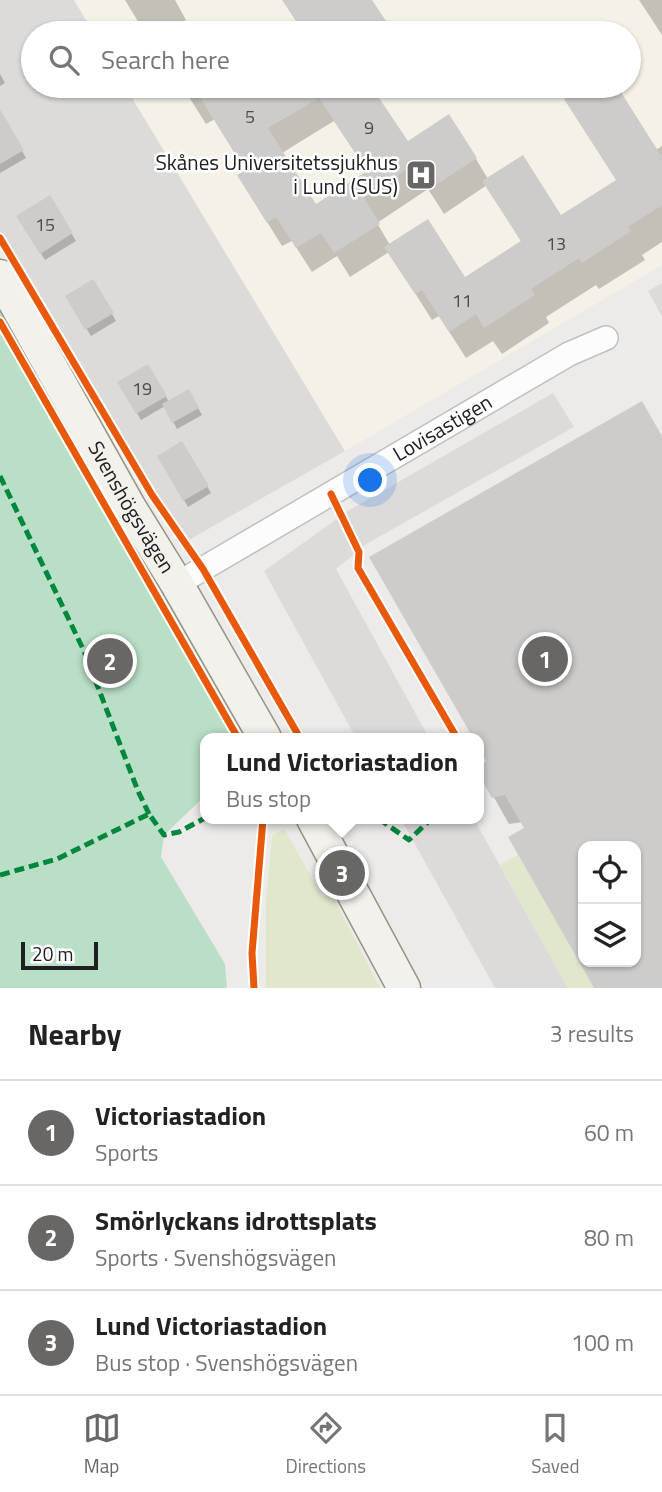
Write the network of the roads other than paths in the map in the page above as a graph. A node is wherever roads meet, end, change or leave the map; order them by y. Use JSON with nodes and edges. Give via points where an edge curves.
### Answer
{"nodes":[{"id":1,"x":0,"y":276,"type":"edge"},
{"id":2,"x":607,"y":338,"type":"dead end"},
{"id":3,"x":177,"y":584,"type":"junction"},
{"id":4,"x":262,"y":733,"type":"edge"},
{"id":5,"x":316,"y":824,"type":"edge"},
{"id":6,"x":404,"y":988,"type":"edge"}],
"edges":[{"from":1,"to":3,"type":"main road","name":"Svenshögsvägen"},
{"from":2,"to":3,"type":"street","name":"Lovisastigen","via":[[569,355]]},
{"from":3,"to":4,"type":"main road","name":"Svenshögsvägen"},
{"from":5,"to":6,"type":"main road"}]}
